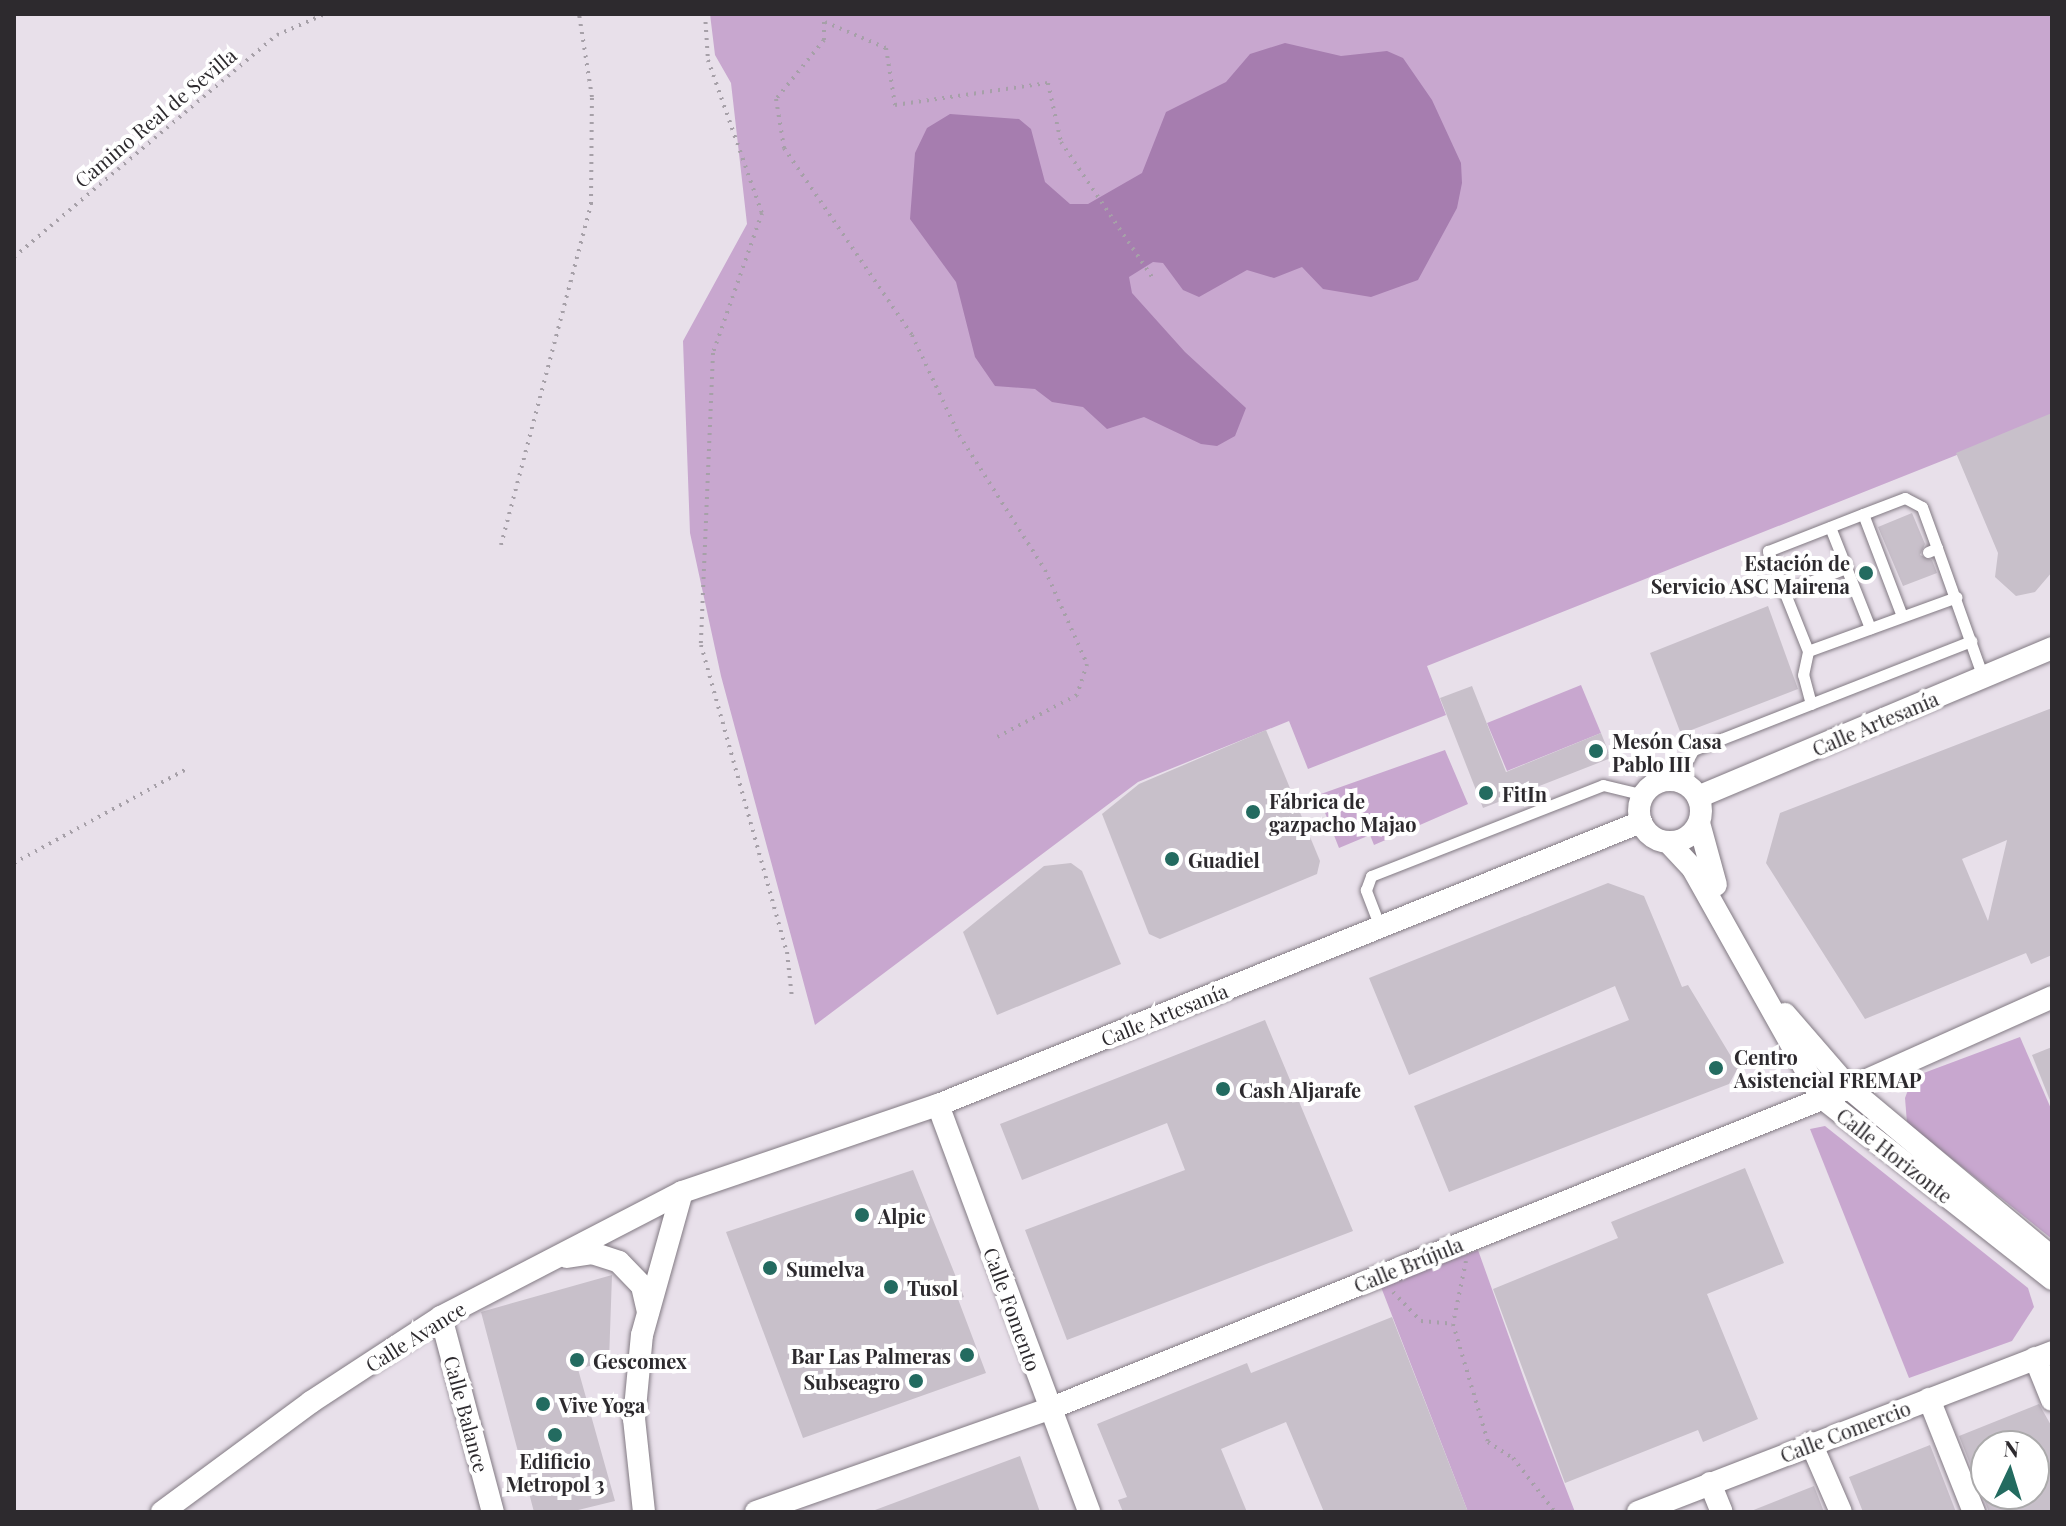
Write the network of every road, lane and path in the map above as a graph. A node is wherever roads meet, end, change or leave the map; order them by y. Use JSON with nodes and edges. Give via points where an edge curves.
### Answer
{"nodes":[{"id":1,"x":325,"y":14,"type":"edge"},
{"id":2,"x":579,"y":14,"type":"edge"},
{"id":3,"x":705,"y":14,"type":"edge"},
{"id":4,"x":824,"y":14,"type":"edge"},
{"id":5,"x":824,"y":21,"type":"junction"},
{"id":6,"x":14,"y":257,"type":"edge"},
{"id":7,"x":1154,"y":280,"type":"dead end"},
{"id":8,"x":1863,"y":514,"type":"junction"},
{"id":9,"x":1830,"y":527,"type":"junction"},
{"id":10,"x":501,"y":545,"type":"dead end"},
{"id":11,"x":1846,"y":568,"type":"junction"},
{"id":12,"x":1784,"y":592,"type":"junction"},
{"id":13,"x":1956,"y":597,"type":"junction"},
{"id":14,"x":1902,"y":616,"type":"junction"},
{"id":15,"x":1870,"y":628,"type":"junction"},
{"id":16,"x":1971,"y":641,"type":"junction"},
{"id":17,"x":2052,"y":648,"type":"edge"},
{"id":18,"x":1808,"y":651,"type":"junction"},
{"id":19,"x":1983,"y":677,"type":"junction"},
{"id":20,"x":1811,"y":704,"type":"junction"},
{"id":21,"x":997,"y":737,"type":"dead end"},
{"id":22,"x":188,"y":768,"type":"dead end"},
{"id":23,"x":1676,"y":781,"type":"junction"},
{"id":24,"x":1644,"y":795,"type":"junction"},
{"id":25,"x":1698,"y":797,"type":"junction"},
{"id":26,"x":1641,"y":822,"type":"junction"},
{"id":27,"x":1699,"y":823,"type":"junction"},
{"id":28,"x":1668,"y":842,"type":"junction"},
{"id":29,"x":14,"y":863,"type":"edge"},
{"id":30,"x":1380,"y":927,"type":"junction"},
{"id":31,"x":2052,"y":997,"type":"edge"},
{"id":32,"x":792,"y":998,"type":"dead end"},
{"id":33,"x":1849,"y":1088,"type":"junction"},
{"id":34,"x":1821,"y":1097,"type":"junction"},
{"id":35,"x":938,"y":1105,"type":"junction"},
{"id":36,"x":682,"y":1192,"type":"junction"},
{"id":37,"x":1471,"y":1238,"type":"junction"},
{"id":38,"x":2052,"y":1258,"type":"edge"},
{"id":39,"x":551,"y":1260,"type":"junction"},
{"id":40,"x":1377,"y":1276,"type":"junction"},
{"id":41,"x":2052,"y":1279,"type":"edge"},
{"id":42,"x":648,"y":1314,"type":"junction"},
{"id":43,"x":441,"y":1317,"type":"junction"},
{"id":44,"x":1453,"y":1324,"type":"junction"},
{"id":45,"x":2044,"y":1355,"type":"edge"},
{"id":46,"x":1929,"y":1399,"type":"junction"},
{"id":47,"x":2052,"y":1400,"type":"edge"},
{"id":48,"x":1049,"y":1409,"type":"junction"},
{"id":49,"x":1811,"y":1443,"type":"junction"},
{"id":50,"x":1710,"y":1483,"type":"junction"},
{"id":51,"x":165,"y":1511,"type":"edge"},
{"id":52,"x":493,"y":1512,"type":"edge"},
{"id":53,"x":644,"y":1512,"type":"edge"},
{"id":54,"x":756,"y":1512,"type":"edge"},
{"id":55,"x":1089,"y":1512,"type":"edge"},
{"id":56,"x":1555,"y":1512,"type":"edge"},
{"id":57,"x":1638,"y":1512,"type":"edge"},
{"id":58,"x":1722,"y":1512,"type":"edge"},
{"id":59,"x":1841,"y":1512,"type":"edge"},
{"id":60,"x":1974,"y":1512,"type":"edge"}],
"edges":[{"from":1,"to":6,"type":"path","name":"Camino Real de Sevilla","via":[[277,35]]},
{"from":2,"to":10,"type":"path","via":[[592,97],[591,204]]},
{"from":3,"to":32,"type":"path","via":[[708,60],[762,213],[713,353],[701,645],[787,952]]},
{"from":4,"to":5,"type":"path"},
{"from":5,"to":7,"type":"path","via":[[886,48],[895,105],[1048,83],[1061,142]]},
{"from":5,"to":21,"type":"path","via":[[824,40],[776,99],[784,148],[912,335],[959,435],[1045,570],[1087,664],[1077,695]]},
{"from":8,"to":9,"type":"lane"},
{"from":8,"to":13,"type":"lane","via":[[1905,498],[1922,507],[1933,550]]},
{"from":8,"to":14,"type":"lane","via":[[1889,568]]},
{"from":9,"to":11,"type":"lane"},
{"from":9,"to":12,"type":"lane","via":[[1768,551]]},
{"from":11,"to":12,"type":"lane"},
{"from":11,"to":15,"type":"lane"},
{"from":12,"to":18,"type":"lane"},
{"from":13,"to":14,"type":"lane"},
{"from":13,"to":16,"type":"lane"},
{"from":14,"to":15,"type":"lane"},
{"from":15,"to":18,"type":"lane"},
{"from":16,"to":19,"type":"lane"},
{"from":16,"to":20,"type":"lane"},
{"from":17,"to":19,"type":"street","name":"Calle Artesanía"},
{"from":18,"to":20,"type":"lane","via":[[1803,675]]},
{"from":19,"to":25,"type":"street","name":"Calle Artesanía"},
{"from":20,"to":23,"type":"lane","via":[[1693,750]]},
{"from":22,"to":29,"type":"path"},
{"from":23,"to":24,"type":"street","via":[[1653,785]]},
{"from":23,"to":25,"type":"street"},
{"from":24,"to":26,"type":"street"},
{"from":24,"to":30,"type":"lane","via":[[1603,785],[1371,876],[1366,890]]},
{"from":25,"to":27,"type":"street"},
{"from":26,"to":28,"type":"street"},
{"from":26,"to":30,"type":"street","name":"Calle Artesanía"},
{"from":27,"to":28,"type":"street","via":[[1687,838]]},
{"from":27,"to":33,"type":"street","name":"Calle Horizonte","via":[[1706,866],[1783,1012]]},
{"from":28,"to":34,"type":"street","name":"Calle Horizonte","via":[[1693,869]]},
{"from":30,"to":35,"type":"street","name":"Calle Artesanía"},
{"from":31,"to":33,"type":"street","name":"Calle Brújula"},
{"from":33,"to":34,"type":"street","name":"Calle Brújula"},
{"from":33,"to":38,"type":"street","name":"Calle Horizonte"},
{"from":34,"to":37,"type":"street","name":"Calle Brújula"},
{"from":34,"to":41,"type":"street","name":"Calle Horizonte"},
{"from":35,"to":36,"type":"street","name":"Calle Artesanía"},
{"from":35,"to":48,"type":"street","name":"Calle Fomento"},
{"from":36,"to":39,"type":"street","name":"Calle Avance"},
{"from":36,"to":42,"type":"street"},
{"from":37,"to":40,"type":"street","name":"Calle Brújula"},
{"from":37,"to":44,"type":"path"},
{"from":39,"to":42,"type":"street","via":[[592,1253],[619,1262],[642,1286]]},
{"from":39,"to":43,"type":"street","name":"Calle Avance"},
{"from":40,"to":44,"type":"path","via":[[1421,1321]]},
{"from":40,"to":48,"type":"street","name":"Calle Brújula"},
{"from":42,"to":53,"type":"street","via":[[634,1419]]},
{"from":43,"to":51,"type":"street","name":"Calle Avance","via":[[311,1402]]},
{"from":43,"to":52,"type":"street","name":"Calle Balance"},
{"from":44,"to":56,"type":"path","via":[[1488,1442],[1513,1458]]},
{"from":45,"to":46,"type":"street","name":"Calle Comercio"},
{"from":45,"to":47,"type":"street"},
{"from":46,"to":49,"type":"street","name":"Calle Comercio"},
{"from":46,"to":60,"type":"street"},
{"from":48,"to":54,"type":"street","name":"Calle Brújula"},
{"from":48,"to":55,"type":"street","name":"Calle Fomento"},
{"from":49,"to":50,"type":"street","name":"Calle Comercio"},
{"from":49,"to":59,"type":"street"},
{"from":50,"to":57,"type":"street","name":"Calle Comercio"},
{"from":50,"to":58,"type":"street"}]}
